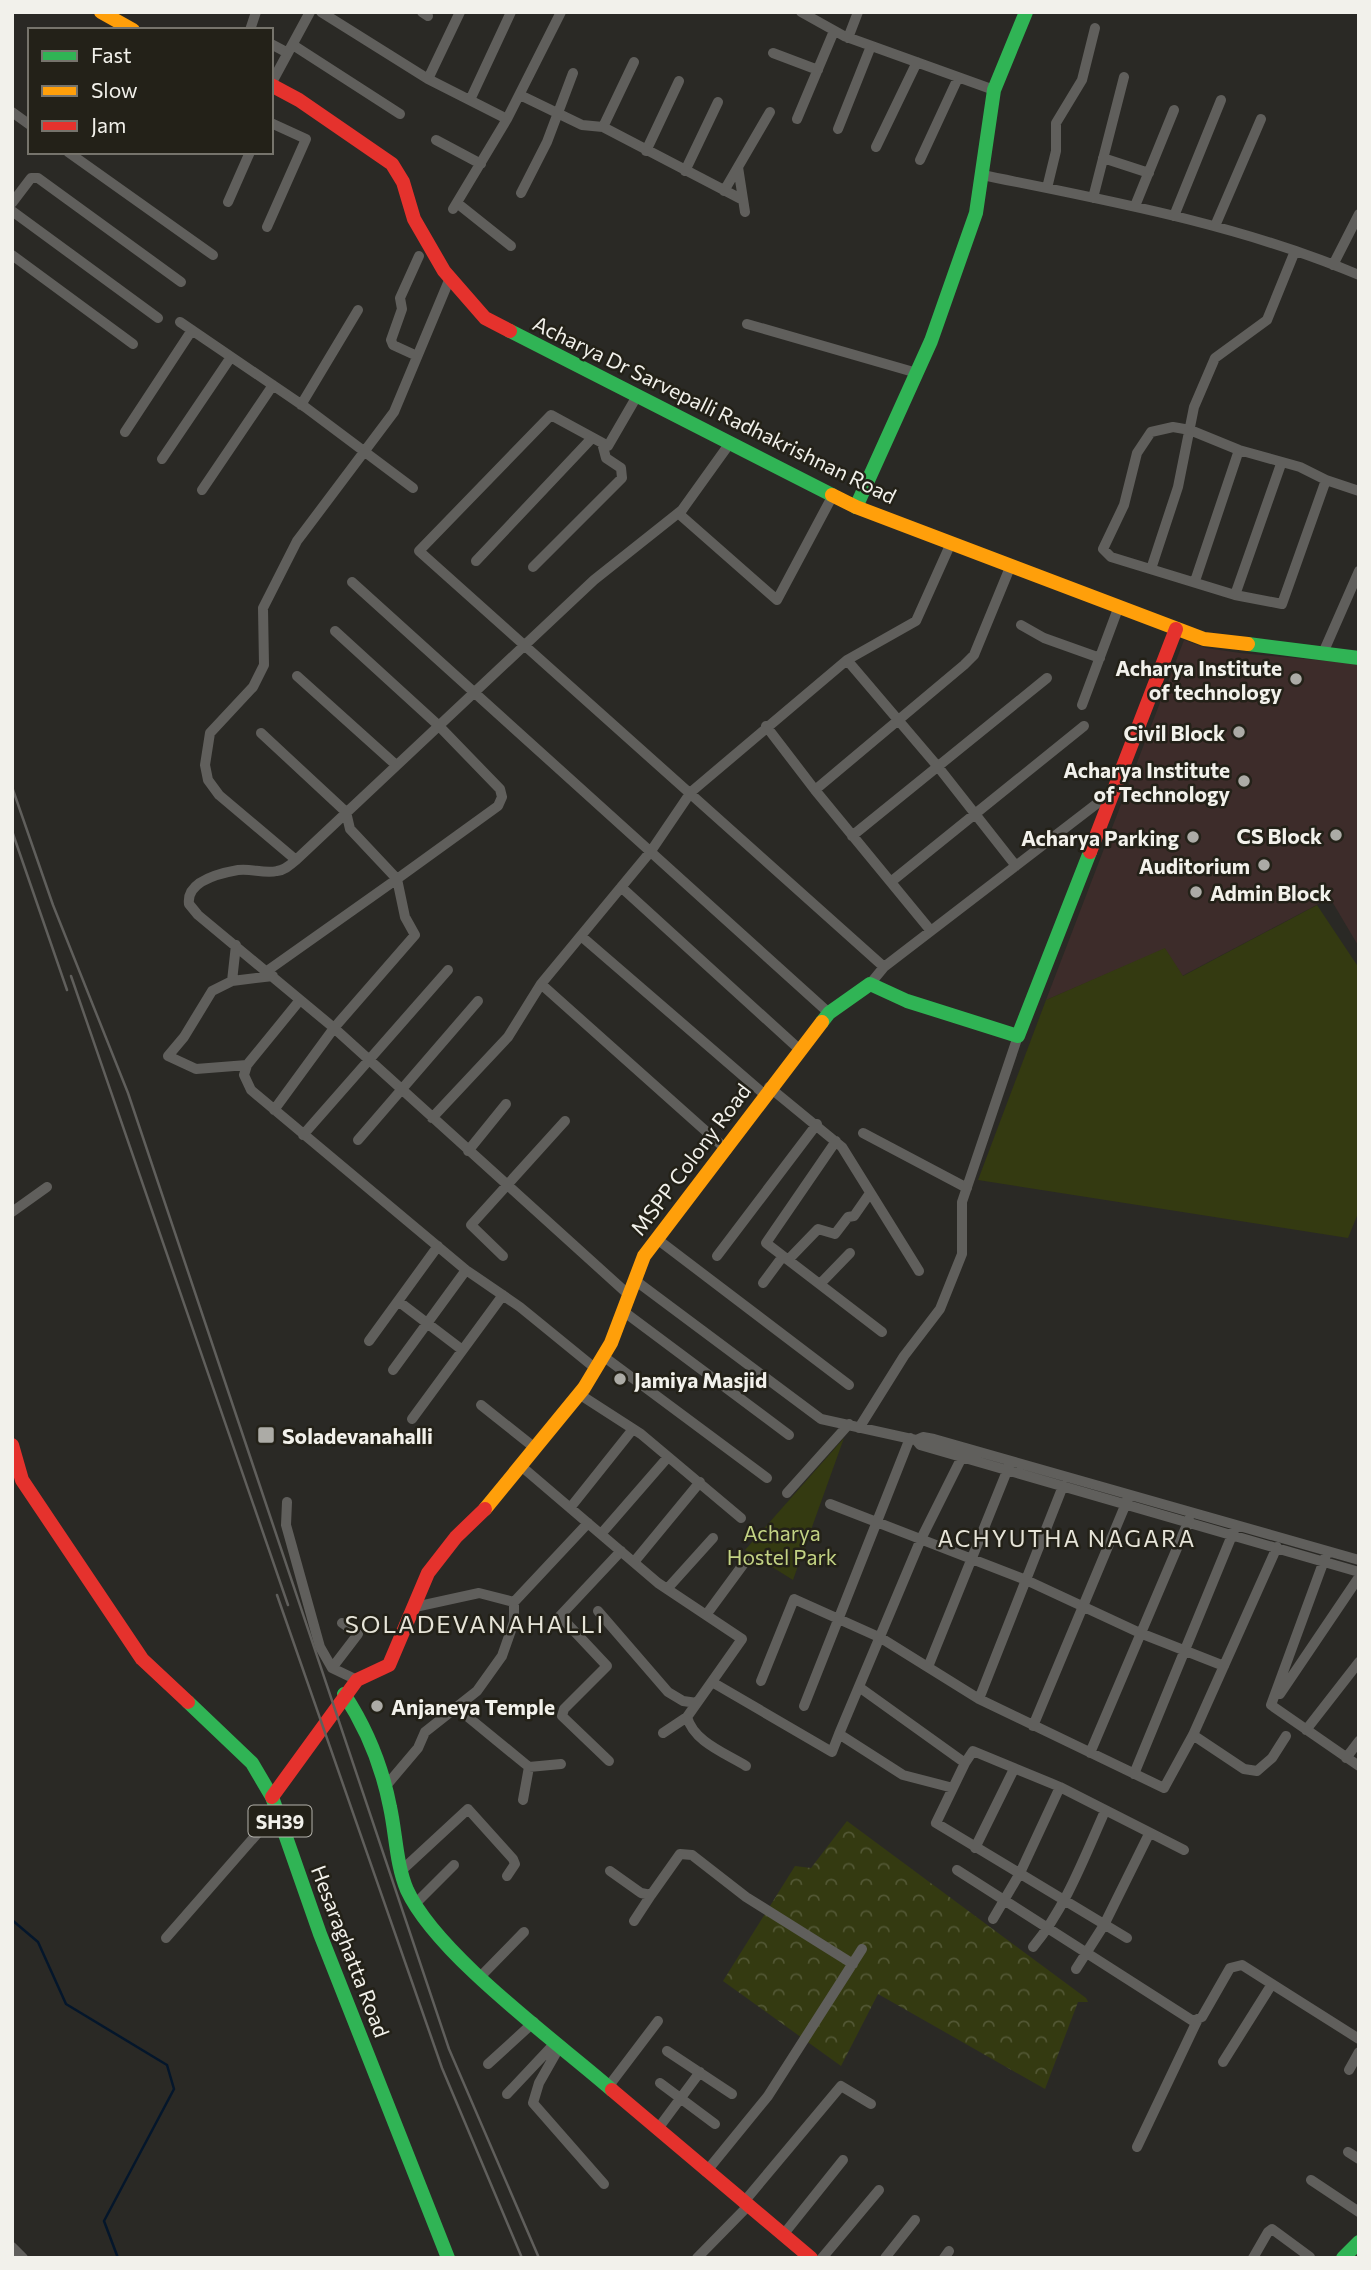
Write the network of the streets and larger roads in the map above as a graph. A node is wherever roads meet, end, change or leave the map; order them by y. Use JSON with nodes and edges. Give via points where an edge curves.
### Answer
{"nodes":[{"id":1,"x":101,"y":12,"type":"edge"},
{"id":2,"x":310,"y":12,"type":"edge"},
{"id":3,"x":321,"y":12,"type":"edge"},
{"id":4,"x":460,"y":12,"type":"edge"},
{"id":5,"x":511,"y":12,"type":"edge"},
{"id":6,"x":561,"y":12,"type":"edge"},
{"id":7,"x":801,"y":12,"type":"edge"},
{"id":8,"x":858,"y":12,"type":"edge"},
{"id":9,"x":1026,"y":12,"type":"edge"},
{"id":10,"x":340,"y":17,"type":"edge"},
{"id":11,"x":129,"y":28,"type":"edge"},
{"id":12,"x":1095,"y":28,"type":"dead end"},
{"id":13,"x":834,"y":31,"type":"junction"},
{"id":14,"x":848,"y":38,"type":"junction"},
{"id":15,"x":273,"y":44,"type":"edge"},
{"id":16,"x":871,"y":46,"type":"junction"},
{"id":17,"x":291,"y":49,"type":"junction"},
{"id":18,"x":773,"y":53,"type":"dead end"},
{"id":19,"x":634,"y":62,"type":"dead end"},
{"id":20,"x":917,"y":62,"type":"junction"},
{"id":21,"x":818,"y":70,"type":"junction"},
{"id":22,"x":573,"y":73,"type":"dead end"},
{"id":23,"x":1124,"y":77,"type":"dead end"},
{"id":24,"x":958,"y":78,"type":"junction"},
{"id":25,"x":428,"y":79,"type":"junction"},
{"id":26,"x":273,"y":80,"type":"edge"},
{"id":27,"x":679,"y":81,"type":"dead end"},
{"id":28,"x":273,"y":85,"type":"edge"},
{"id":29,"x":994,"y":90,"type":"junction"},
{"id":30,"x":520,"y":95,"type":"junction"},
{"id":31,"x":470,"y":100,"type":"junction"},
{"id":32,"x":1221,"y":100,"type":"dead end"},
{"id":33,"x":718,"y":102,"type":"dead end"},
{"id":34,"x":1174,"y":110,"type":"dead end"},
{"id":35,"x":12,"y":112,"type":"edge"},
{"id":36,"x":770,"y":112,"type":"dead end"},
{"id":37,"x":400,"y":114,"type":"dead end"},
{"id":38,"x":558,"y":114,"type":"junction"},
{"id":39,"x":797,"y":119,"type":"dead end"},
{"id":40,"x":1261,"y":119,"type":"dead end"},
{"id":41,"x":507,"y":120,"type":"junction"},
{"id":42,"x":273,"y":123,"type":"edge"},
{"id":43,"x":28,"y":124,"type":"edge"},
{"id":44,"x":603,"y":127,"type":"junction"},
{"id":45,"x":838,"y":129,"type":"dead end"},
{"id":46,"x":436,"y":140,"type":"dead end"},
{"id":47,"x":876,"y":147,"type":"dead end"},
{"id":48,"x":646,"y":151,"type":"junction"},
{"id":49,"x":71,"y":154,"type":"edge"},
{"id":50,"x":249,"y":154,"type":"edge"},
{"id":51,"x":1103,"y":158,"type":"junction"},
{"id":52,"x":920,"y":160,"type":"dead end"},
{"id":53,"x":481,"y":164,"type":"junction"},
{"id":54,"x":738,"y":166,"type":"junction"},
{"id":55,"x":685,"y":171,"type":"junction"},
{"id":56,"x":1149,"y":173,"type":"junction"},
{"id":57,"x":982,"y":175,"type":"junction"},
{"id":58,"x":1047,"y":188,"type":"junction"},
{"id":59,"x":724,"y":191,"type":"junction"},
{"id":60,"x":521,"y":192,"type":"dead end"},
{"id":61,"x":1093,"y":198,"type":"junction"},
{"id":62,"x":743,"y":201,"type":"junction"},
{"id":63,"x":228,"y":202,"type":"dead end"},
{"id":64,"x":12,"y":203,"type":"edge"},
{"id":65,"x":1136,"y":206,"type":"junction"},
{"id":66,"x":12,"y":211,"type":"edge"},
{"id":67,"x":745,"y":212,"type":"dead end"},
{"id":68,"x":1359,"y":214,"type":"edge"},
{"id":69,"x":1174,"y":216,"type":"junction"},
{"id":70,"x":1215,"y":226,"type":"junction"},
{"id":71,"x":267,"y":227,"type":"dead end"},
{"id":72,"x":511,"y":246,"type":"dead end"},
{"id":73,"x":1294,"y":251,"type":"junction"},
{"id":74,"x":12,"y":255,"type":"edge"},
{"id":75,"x":213,"y":255,"type":"dead end"},
{"id":76,"x":419,"y":256,"type":"dead end"},
{"id":77,"x":1334,"y":265,"type":"junction"},
{"id":78,"x":1359,"y":275,"type":"edge"},
{"id":79,"x":450,"y":278,"type":"junction"},
{"id":80,"x":181,"y":282,"type":"dead end"},
{"id":81,"x":358,"y":310,"type":"dead end"},
{"id":82,"x":158,"y":318,"type":"dead end"},
{"id":83,"x":180,"y":322,"type":"dead end"},
{"id":84,"x":747,"y":324,"type":"dead end"},
{"id":85,"x":192,"y":330,"type":"junction"},
{"id":86,"x":133,"y":344,"type":"dead end"},
{"id":87,"x":417,"y":356,"type":"junction"},
{"id":88,"x":231,"y":357,"type":"junction"},
{"id":89,"x":917,"y":373,"type":"junction"},
{"id":90,"x":273,"y":385,"type":"junction"},
{"id":91,"x":637,"y":396,"type":"junction"},
{"id":92,"x":301,"y":405,"type":"junction"},
{"id":93,"x":1190,"y":430,"type":"junction"},
{"id":94,"x":124,"y":432,"type":"dead end"},
{"id":95,"x":597,"y":441,"type":"junction"},
{"id":96,"x":730,"y":443,"type":"junction"},
{"id":97,"x":1239,"y":450,"type":"junction"},
{"id":98,"x":364,"y":453,"type":"junction"},
{"id":99,"x":162,"y":459,"type":"dead end"},
{"id":100,"x":1281,"y":464,"type":"junction"},
{"id":101,"x":1326,"y":480,"type":"junction"},
{"id":102,"x":413,"y":488,"type":"dead end"},
{"id":103,"x":202,"y":490,"type":"dead end"},
{"id":104,"x":1359,"y":491,"type":"edge"},
{"id":105,"x":833,"y":495,"type":"junction"},
{"id":106,"x":856,"y":507,"type":"junction"},
{"id":107,"x":678,"y":513,"type":"junction"},
{"id":108,"x":951,"y":543,"type":"junction"},
{"id":109,"x":476,"y":561,"type":"dead end"},
{"id":110,"x":1012,"y":565,"type":"junction"},
{"id":111,"x":533,"y":567,"type":"dead end"},
{"id":112,"x":1151,"y":569,"type":"junction"},
{"id":113,"x":1359,"y":571,"type":"edge"},
{"id":114,"x":1195,"y":581,"type":"junction"},
{"id":115,"x":352,"y":582,"type":"dead end"},
{"id":116,"x":1234,"y":596,"type":"junction"},
{"id":117,"x":1119,"y":606,"type":"junction"},
{"id":118,"x":1021,"y":625,"type":"dead end"},
{"id":119,"x":1176,"y":629,"type":"junction"},
{"id":120,"x":335,"y":631,"type":"dead end"},
{"id":121,"x":526,"y":644,"type":"junction"},
{"id":122,"x":1323,"y":653,"type":"junction"},
{"id":123,"x":1100,"y":658,"type":"junction"},
{"id":124,"x":1359,"y":658,"type":"edge"},
{"id":125,"x":847,"y":660,"type":"junction"},
{"id":126,"x":297,"y":676,"type":"dead end"},
{"id":127,"x":1047,"y":678,"type":"dead end"},
{"id":128,"x":474,"y":691,"type":"junction"},
{"id":129,"x":1082,"y":705,"type":"dead end"},
{"id":130,"x":898,"y":719,"type":"junction"},
{"id":131,"x":438,"y":725,"type":"junction"},
{"id":132,"x":766,"y":726,"type":"junction"},
{"id":133,"x":1084,"y":726,"type":"dead end"},
{"id":134,"x":261,"y":733,"type":"dead end"},
{"id":135,"x":396,"y":765,"type":"junction"},
{"id":136,"x":939,"y":768,"type":"junction"},
{"id":137,"x":815,"y":790,"type":"junction"},
{"id":138,"x":1115,"y":790,"type":"junction"},
{"id":139,"x":691,"y":792,"type":"junction"},
{"id":140,"x":346,"y":812,"type":"junction"},
{"id":141,"x":974,"y":814,"type":"junction"},
{"id":142,"x":852,"y":836,"type":"junction"},
{"id":143,"x":651,"y":850,"type":"junction"},
{"id":144,"x":296,"y":860,"type":"junction"},
{"id":145,"x":1016,"y":866,"type":"junction"},
{"id":146,"x":397,"y":879,"type":"junction"},
{"id":147,"x":892,"y":881,"type":"junction"},
{"id":148,"x":621,"y":887,"type":"junction"},
{"id":149,"x":931,"y":931,"type":"junction"},
{"id":150,"x":581,"y":936,"type":"junction"},
{"id":151,"x":236,"y":945,"type":"junction"},
{"id":152,"x":884,"y":967,"type":"junction"},
{"id":153,"x":448,"y":970,"type":"dead end"},
{"id":154,"x":270,"y":974,"type":"junction"},
{"id":155,"x":232,"y":981,"type":"junction"},
{"id":156,"x":541,"y":985,"type":"junction"},
{"id":157,"x":870,"y":985,"type":"junction"},
{"id":158,"x":300,"y":1000,"type":"junction"},
{"id":159,"x":478,"y":1001,"type":"dead end"},
{"id":160,"x":829,"y":1013,"type":"junction"},
{"id":161,"x":334,"y":1028,"type":"junction"},
{"id":162,"x":1018,"y":1036,"type":"junction"},
{"id":163,"x":799,"y":1049,"type":"junction"},
{"id":164,"x":369,"y":1062,"type":"junction"},
{"id":165,"x":247,"y":1065,"type":"junction"},
{"id":166,"x":400,"y":1090,"type":"junction"},
{"id":167,"x":767,"y":1091,"type":"junction"},
{"id":168,"x":506,"y":1104,"type":"dead end"},
{"id":169,"x":274,"y":1110,"type":"junction"},
{"id":170,"x":432,"y":1118,"type":"junction"},
{"id":171,"x":565,"y":1121,"type":"dead end"},
{"id":172,"x":817,"y":1124,"type":"junction"},
{"id":173,"x":863,"y":1133,"type":"dead end"},
{"id":174,"x":303,"y":1135,"type":"junction"},
{"id":175,"x":358,"y":1140,"type":"dead end"},
{"id":176,"x":836,"y":1141,"type":"junction"},
{"id":177,"x":727,"y":1150,"type":"junction"},
{"id":178,"x":468,"y":1151,"type":"junction"},
{"id":179,"x":506,"y":1186,"type":"junction"},
{"id":180,"x":47,"y":1187,"type":"dead end"},
{"id":181,"x":967,"y":1188,"type":"junction"},
{"id":182,"x":870,"y":1193,"type":"junction"},
{"id":183,"x":12,"y":1212,"type":"edge"},
{"id":184,"x":657,"y":1238,"type":"junction"},
{"id":185,"x":438,"y":1247,"type":"junction"},
{"id":186,"x":850,"y":1253,"type":"dead end"},
{"id":187,"x":503,"y":1256,"type":"dead end"},
{"id":188,"x":717,"y":1256,"type":"dead end"},
{"id":189,"x":785,"y":1258,"type":"junction"},
{"id":190,"x":466,"y":1270,"type":"junction"},
{"id":191,"x":919,"y":1271,"type":"dead end"},
{"id":192,"x":636,"y":1281,"type":"junction"},
{"id":193,"x":763,"y":1283,"type":"dead end"},
{"id":194,"x":820,"y":1284,"type":"junction"},
{"id":195,"x":503,"y":1295,"type":"junction"},
{"id":196,"x":630,"y":1296,"type":"junction"},
{"id":197,"x":398,"y":1301,"type":"junction"},
{"id":198,"x":623,"y":1311,"type":"junction"},
{"id":199,"x":427,"y":1324,"type":"junction"},
{"id":200,"x":882,"y":1332,"type":"dead end"},
{"id":201,"x":369,"y":1341,"type":"dead end"},
{"id":202,"x":461,"y":1349,"type":"junction"},
{"id":203,"x":599,"y":1362,"type":"junction"},
{"id":204,"x":393,"y":1370,"type":"dead end"},
{"id":205,"x":849,"y":1385,"type":"dead end"},
{"id":206,"x":579,"y":1394,"type":"junction"},
{"id":207,"x":481,"y":1405,"type":"dead end"},
{"id":208,"x":412,"y":1419,"type":"dead end"},
{"id":209,"x":854,"y":1426,"type":"junction"},
{"id":210,"x":633,"y":1429,"type":"junction"},
{"id":211,"x":789,"y":1435,"type":"dead end"},
{"id":212,"x":913,"y":1439,"type":"junction"},
{"id":213,"x":12,"y":1445,"type":"edge"},
{"id":214,"x":535,"y":1448,"type":"junction"},
{"id":215,"x":668,"y":1457,"type":"junction"},
{"id":216,"x":962,"y":1457,"type":"junction"},
{"id":217,"x":521,"y":1466,"type":"junction"},
{"id":218,"x":1010,"y":1466,"type":"junction"},
{"id":219,"x":767,"y":1478,"type":"dead end"},
{"id":220,"x":700,"y":1482,"type":"junction"},
{"id":221,"x":1063,"y":1486,"type":"junction"},
{"id":222,"x":788,"y":1493,"type":"dead end"},
{"id":223,"x":1129,"y":1493,"type":"junction"},
{"id":224,"x":287,"y":1502,"type":"dead end"},
{"id":225,"x":830,"y":1504,"type":"dead end"},
{"id":226,"x":1126,"y":1504,"type":"junction"},
{"id":227,"x":570,"y":1508,"type":"junction"},
{"id":228,"x":741,"y":1518,"type":"dead end"},
{"id":229,"x":1189,"y":1520,"type":"junction"},
{"id":230,"x":877,"y":1521,"type":"junction"},
{"id":231,"x":588,"y":1523,"type":"junction"},
{"id":232,"x":1235,"y":1528,"type":"junction"},
{"id":233,"x":601,"y":1534,"type":"junction"},
{"id":234,"x":713,"y":1538,"type":"dead end"},
{"id":235,"x":921,"y":1539,"type":"junction"},
{"id":236,"x":1278,"y":1547,"type":"junction"},
{"id":237,"x":621,"y":1551,"type":"junction"},
{"id":238,"x":1326,"y":1555,"type":"junction"},
{"id":239,"x":972,"y":1559,"type":"junction"},
{"id":240,"x":1359,"y":1560,"type":"edge"},
{"id":241,"x":745,"y":1562,"type":"dead end"},
{"id":242,"x":635,"y":1563,"type":"junction"},
{"id":243,"x":1359,"y":1572,"type":"edge"},
{"id":244,"x":1359,"y":1577,"type":"edge"},
{"id":245,"x":1026,"y":1580,"type":"junction"},
{"id":246,"x":667,"y":1589,"type":"junction"},
{"id":247,"x":514,"y":1602,"type":"junction"},
{"id":248,"x":415,"y":1606,"type":"junction"},
{"id":249,"x":1083,"y":1607,"type":"junction"},
{"id":250,"x":598,"y":1611,"type":"dead end"},
{"id":251,"x":706,"y":1615,"type":"junction"},
{"id":252,"x":839,"y":1618,"type":"junction"},
{"id":253,"x":342,"y":1623,"type":"dead end"},
{"id":254,"x":1140,"y":1633,"type":"junction"},
{"id":255,"x":881,"y":1637,"type":"junction"},
{"id":256,"x":1186,"y":1649,"type":"junction"},
{"id":257,"x":1359,"y":1662,"type":"edge"},
{"id":258,"x":928,"y":1667,"type":"junction"},
{"id":259,"x":1224,"y":1667,"type":"junction"},
{"id":260,"x":332,"y":1668,"type":"junction"},
{"id":261,"x":357,"y":1680,"type":"junction"},
{"id":262,"x":761,"y":1681,"type":"dead end"},
{"id":263,"x":712,"y":1682,"type":"junction"},
{"id":264,"x":859,"y":1687,"type":"junction"},
{"id":265,"x":344,"y":1694,"type":"junction"},
{"id":266,"x":979,"y":1699,"type":"junction"},
{"id":267,"x":697,"y":1703,"type":"junction"},
{"id":268,"x":1271,"y":1705,"type":"junction"},
{"id":269,"x":804,"y":1706,"type":"dead end"},
{"id":270,"x":457,"y":1708,"type":"junction"},
{"id":271,"x":687,"y":1717,"type":"junction"},
{"id":272,"x":1033,"y":1726,"type":"junction"},
{"id":273,"x":1306,"y":1730,"type":"junction"},
{"id":274,"x":663,"y":1733,"type":"dead end"},
{"id":275,"x":839,"y":1734,"type":"junction"},
{"id":276,"x":1193,"y":1735,"type":"junction"},
{"id":277,"x":1286,"y":1736,"type":"dead end"},
{"id":278,"x":1359,"y":1741,"type":"edge"},
{"id":279,"x":1090,"y":1753,"type":"junction"},
{"id":280,"x":1346,"y":1758,"type":"junction"},
{"id":281,"x":609,"y":1760,"type":"dead end"},
{"id":282,"x":965,"y":1763,"type":"junction"},
{"id":283,"x":561,"y":1764,"type":"dead end"},
{"id":284,"x":746,"y":1766,"type":"dead end"},
{"id":285,"x":1359,"y":1766,"type":"edge"},
{"id":286,"x":529,"y":1767,"type":"junction"},
{"id":287,"x":1014,"y":1769,"type":"junction"},
{"id":288,"x":1134,"y":1774,"type":"junction"},
{"id":289,"x":385,"y":1787,"type":"junction"},
{"id":290,"x":1060,"y":1787,"type":"junction"},
{"id":291,"x":953,"y":1788,"type":"junction"},
{"id":292,"x":523,"y":1800,"type":"dead end"},
{"id":293,"x":274,"y":1804,"type":"junction"},
{"id":294,"x":1105,"y":1811,"type":"junction"},
{"id":295,"x":1149,"y":1834,"type":"junction"},
{"id":296,"x":975,"y":1848,"type":"junction"},
{"id":297,"x":1185,"y":1850,"type":"dead end"},
{"id":298,"x":454,"y":1865,"type":"dead end"},
{"id":299,"x":957,"y":1870,"type":"dead end"},
{"id":300,"x":401,"y":1871,"type":"junction"},
{"id":301,"x":610,"y":1871,"type":"dead end"},
{"id":302,"x":1020,"y":1873,"type":"junction"},
{"id":303,"x":507,"y":1876,"type":"dead end"},
{"id":304,"x":651,"y":1895,"type":"junction"},
{"id":305,"x":1065,"y":1899,"type":"junction"},
{"id":306,"x":1004,"y":1900,"type":"junction"},
{"id":307,"x":415,"y":1904,"type":"junction"},
{"id":308,"x":993,"y":1919,"type":"dead end"},
{"id":309,"x":634,"y":1921,"type":"dead end"},
{"id":310,"x":1104,"y":1925,"type":"junction"},
{"id":311,"x":1049,"y":1928,"type":"junction"},
{"id":312,"x":524,"y":1932,"type":"dead end"},
{"id":313,"x":166,"y":1938,"type":"dead end"},
{"id":314,"x":1126,"y":1938,"type":"dead end"},
{"id":315,"x":1032,"y":1947,"type":"dead end"},
{"id":316,"x":862,"y":1950,"type":"dead end"},
{"id":317,"x":1086,"y":1952,"type":"junction"},
{"id":318,"x":853,"y":1964,"type":"junction"},
{"id":319,"x":1076,"y":1969,"type":"dead end"},
{"id":320,"x":482,"y":1975,"type":"junction"},
{"id":321,"x":1272,"y":1984,"type":"junction"},
{"id":322,"x":658,"y":2021,"type":"dead end"},
{"id":323,"x":1197,"y":2021,"type":"junction"},
{"id":324,"x":534,"y":2022,"type":"junction"},
{"id":325,"x":1359,"y":2039,"type":"edge"},
{"id":326,"x":558,"y":2044,"type":"junction"},
{"id":327,"x":667,"y":2051,"type":"dead end"},
{"id":328,"x":1359,"y":2052,"type":"edge"},
{"id":329,"x":1223,"y":2062,"type":"dead end"},
{"id":330,"x":488,"y":2064,"type":"dead end"},
{"id":331,"x":1349,"y":2070,"type":"dead end"},
{"id":332,"x":700,"y":2072,"type":"junction"},
{"id":333,"x":660,"y":2083,"type":"dead end"},
{"id":334,"x":608,"y":2087,"type":"junction"},
{"id":335,"x":507,"y":2094,"type":"dead end"},
{"id":336,"x":732,"y":2094,"type":"dead end"},
{"id":337,"x":680,"y":2099,"type":"junction"},
{"id":338,"x":870,"y":2104,"type":"dead end"},
{"id":339,"x":715,"y":2124,"type":"dead end"},
{"id":340,"x":657,"y":2130,"type":"junction"},
{"id":341,"x":1137,"y":2147,"type":"dead end"},
{"id":342,"x":1348,"y":2152,"type":"dead end"},
{"id":343,"x":1359,"y":2159,"type":"edge"},
{"id":344,"x":843,"y":2160,"type":"dead end"},
{"id":345,"x":706,"y":2172,"type":"junction"},
{"id":346,"x":1311,"y":2180,"type":"dead end"},
{"id":347,"x":604,"y":2184,"type":"dead end"},
{"id":348,"x":879,"y":2190,"type":"dead end"},
{"id":349,"x":746,"y":2205,"type":"junction"},
{"id":350,"x":1359,"y":2211,"type":"edge"},
{"id":351,"x":915,"y":2220,"type":"dead end"},
{"id":352,"x":783,"y":2235,"type":"junction"},
{"id":353,"x":1359,"y":2242,"type":"edge"},
{"id":354,"x":12,"y":2247,"type":"edge"},
{"id":355,"x":1310,"y":2256,"type":"edge"},
{"id":356,"x":23,"y":2258,"type":"edge"},
{"id":357,"x":448,"y":2258,"type":"edge"},
{"id":358,"x":697,"y":2258,"type":"edge"},
{"id":359,"x":811,"y":2258,"type":"edge"},
{"id":360,"x":822,"y":2258,"type":"edge"},
{"id":361,"x":885,"y":2258,"type":"edge"},
{"id":362,"x":1253,"y":2258,"type":"edge"},
{"id":363,"x":1343,"y":2258,"type":"edge"}],
"edges":[{"from":1,"to":11,"type":"street"},
{"from":2,"to":17,"type":"street"},
{"from":3,"to":10,"type":"street"},
{"from":4,"to":25,"type":"street"},
{"from":5,"to":31,"type":"street"},
{"from":6,"to":30,"type":"street"},
{"from":7,"to":13,"type":"street"},
{"from":8,"to":14,"type":"street"},
{"from":9,"to":29,"type":"street"},
{"from":10,"to":25,"type":"street"},
{"from":12,"to":58,"type":"street","via":[[1082,80],[1056,123],[1056,151]]},
{"from":13,"to":14,"type":"street"},
{"from":13,"to":21,"type":"street"},
{"from":14,"to":16,"type":"street"},
{"from":15,"to":17,"type":"street"},
{"from":16,"to":20,"type":"street"},
{"from":16,"to":45,"type":"street"},
{"from":17,"to":26,"type":"street"},
{"from":17,"to":37,"type":"street"},
{"from":18,"to":21,"type":"street"},
{"from":19,"to":44,"type":"street"},
{"from":20,"to":24,"type":"street"},
{"from":20,"to":47,"type":"street"},
{"from":21,"to":39,"type":"street"},
{"from":22,"to":38,"type":"street"},
{"from":23,"to":51,"type":"street"},
{"from":24,"to":29,"type":"street"},
{"from":24,"to":52,"type":"street"},
{"from":25,"to":31,"type":"street"},
{"from":27,"to":48,"type":"street"},
{"from":28,"to":79,"type":"street","name":"Acharya Dr Sarvepalli Radhakrishnan Road","via":[[391,164],[403,182],[414,219]]},
{"from":29,"to":57,"type":"street"},
{"from":30,"to":38,"type":"street"},
{"from":30,"to":41,"type":"street"},
{"from":31,"to":41,"type":"street"},
{"from":32,"to":69,"type":"street"},
{"from":33,"to":55,"type":"street"},
{"from":34,"to":56,"type":"street"},
{"from":35,"to":43,"type":"street"},
{"from":36,"to":54,"type":"street"},
{"from":38,"to":44,"type":"street","via":[[582,125]]},
{"from":38,"to":60,"type":"street"},
{"from":40,"to":70,"type":"street"},
{"from":41,"to":53,"type":"street"},
{"from":42,"to":71,"type":"street","via":[[306,139]]},
{"from":44,"to":48,"type":"street"},
{"from":46,"to":53,"type":"street"},
{"from":48,"to":55,"type":"street"},
{"from":49,"to":75,"type":"street"},
{"from":50,"to":63,"type":"street"},
{"from":51,"to":56,"type":"street"},
{"from":51,"to":61,"type":"street"},
{"from":53,"to":72,"type":"street","via":[[455,206]]},
{"from":54,"to":59,"type":"street"},
{"from":54,"to":62,"type":"street"},
{"from":55,"to":59,"type":"street"},
{"from":56,"to":65,"type":"street"},
{"from":57,"to":58,"type":"street"},
{"from":57,"to":89,"type":"street","via":[[976,213]]},
{"from":58,"to":61,"type":"street"},
{"from":59,"to":62,"type":"street"},
{"from":61,"to":65,"type":"street"},
{"from":62,"to":67,"type":"street"},
{"from":64,"to":80,"type":"street","via":[[31,178],[38,178]]},
{"from":65,"to":69,"type":"street"},
{"from":66,"to":82,"type":"street"},
{"from":68,"to":77,"type":"street"},
{"from":69,"to":70,"type":"street"},
{"from":70,"to":73,"type":"street"},
{"from":73,"to":77,"type":"street"},
{"from":73,"to":93,"type":"street","via":[[1267,320],[1215,358],[1194,407]]},
{"from":74,"to":86,"type":"street"},
{"from":76,"to":87,"type":"street","via":[[400,298],[402,309],[391,340]]},
{"from":77,"to":78,"type":"street"},
{"from":79,"to":87,"type":"street"},
{"from":79,"to":91,"type":"street","name":"Acharya Dr Sarvepalli Radhakrishnan Road","via":[[485,318]]},
{"from":81,"to":92,"type":"street"},
{"from":83,"to":85,"type":"street"},
{"from":84,"to":89,"type":"street"},
{"from":85,"to":88,"type":"street"},
{"from":85,"to":94,"type":"street"},
{"from":87,"to":98,"type":"street","via":[[394,412]]},
{"from":88,"to":90,"type":"street"},
{"from":88,"to":99,"type":"street"},
{"from":89,"to":106,"type":"street"},
{"from":90,"to":92,"type":"street"},
{"from":90,"to":103,"type":"street"},
{"from":91,"to":95,"type":"street","via":[[608,446]]},
{"from":91,"to":96,"type":"street","name":"Acharya Dr Sarvepalli Radhakrishnan Road"},
{"from":92,"to":98,"type":"street"},
{"from":93,"to":97,"type":"street"},
{"from":93,"to":112,"type":"street","via":[[1178,487]]},
{"from":93,"to":112,"type":"street","via":[[1173,427],[1151,432],[1143,441],[1124,505],[1103,549],[1111,557]]},
{"from":95,"to":109,"type":"street"},
{"from":95,"to":111,"type":"street","via":[[606,458],[621,468],[622,478]]},
{"from":95,"to":121,"type":"street","via":[[551,415],[419,551]]},
{"from":96,"to":105,"type":"street","name":"Acharya Dr Sarvepalli Radhakrishnan Road"},
{"from":96,"to":107,"type":"street"},
{"from":97,"to":100,"type":"street"},
{"from":97,"to":114,"type":"street"},
{"from":98,"to":102,"type":"street"},
{"from":98,"to":144,"type":"street","via":[[297,541],[263,608],[264,665],[253,687],[210,733],[205,765],[208,780],[219,795]]},
{"from":100,"to":101,"type":"street","via":[[1300,467]]},
{"from":100,"to":116,"type":"street"},
{"from":101,"to":104,"type":"street"},
{"from":101,"to":116,"type":"street","via":[[1282,604]]},
{"from":105,"to":106,"type":"street","name":"Acharya Dr Sarvepalli Radhakrishnan Road"},
{"from":105,"to":107,"type":"street","via":[[776,600]]},
{"from":106,"to":108,"type":"street","name":"Acharya Dr Sarvepalli Radhakrishnan Road"},
{"from":107,"to":121,"type":"street","via":[[594,580]]},
{"from":108,"to":110,"type":"street","name":"Acharya Dr Sarvepalli Radhakrishnan Road"},
{"from":108,"to":125,"type":"street","via":[[916,621]]},
{"from":110,"to":117,"type":"street","name":"Acharya Dr Sarvepalli Radhakrishnan Road"},
{"from":110,"to":130,"type":"street","via":[[974,655]]},
{"from":112,"to":114,"type":"street"},
{"from":113,"to":122,"type":"street"},
{"from":114,"to":116,"type":"street"},
{"from":115,"to":128,"type":"street"},
{"from":117,"to":119,"type":"street","name":"Acharya Dr Sarvepalli Radhakrishnan Road"},
{"from":117,"to":123,"type":"street"},
{"from":118,"to":123,"type":"street"},
{"from":119,"to":122,"type":"street","name":"Acharya Dr Sarvepalli Radhakrishnan Road","via":[[1204,639]]},
{"from":119,"to":138,"type":"street"},
{"from":120,"to":131,"type":"street"},
{"from":121,"to":128,"type":"street"},
{"from":121,"to":139,"type":"street"},
{"from":122,"to":124,"type":"street","name":"Acharya Dr Sarvepalli Radhakrishnan Road"},
{"from":123,"to":129,"type":"street"},
{"from":125,"to":130,"type":"street"},
{"from":125,"to":132,"type":"street"},
{"from":126,"to":135,"type":"street"},
{"from":127,"to":136,"type":"street"},
{"from":128,"to":131,"type":"street"},
{"from":128,"to":143,"type":"street"},
{"from":130,"to":136,"type":"street"},
{"from":130,"to":137,"type":"street"},
{"from":131,"to":135,"type":"street"},
{"from":131,"to":146,"type":"street","via":[[500,789],[502,797],[498,806]]},
{"from":132,"to":137,"type":"street"},
{"from":132,"to":139,"type":"street"},
{"from":133,"to":141,"type":"street"},
{"from":134,"to":140,"type":"street"},
{"from":135,"to":140,"type":"street"},
{"from":136,"to":141,"type":"street"},
{"from":136,"to":142,"type":"street"},
{"from":137,"to":142,"type":"street"},
{"from":138,"to":145,"type":"street","name":"MSPP Colony Road"},
{"from":138,"to":162,"type":"street"},
{"from":139,"to":143,"type":"street"},
{"from":139,"to":152,"type":"street"},
{"from":140,"to":144,"type":"street"},
{"from":140,"to":146,"type":"street","via":[[350,829]]},
{"from":141,"to":145,"type":"street"},
{"from":141,"to":147,"type":"street"},
{"from":142,"to":147,"type":"street"},
{"from":143,"to":148,"type":"street"},
{"from":143,"to":160,"type":"street"},
{"from":144,"to":151,"type":"street","via":[[283,870],[240,869],[195,886],[188,904]]},
{"from":145,"to":149,"type":"street","name":"MSPP Colony Road"},
{"from":146,"to":154,"type":"street"},
{"from":146,"to":161,"type":"street","via":[[405,917],[415,935]]},
{"from":147,"to":149,"type":"street"},
{"from":148,"to":150,"type":"street"},
{"from":148,"to":163,"type":"street"},
{"from":149,"to":152,"type":"street","name":"MSPP Colony Road"},
{"from":150,"to":156,"type":"street"},
{"from":150,"to":167,"type":"street"},
{"from":151,"to":154,"type":"street"},
{"from":151,"to":155,"type":"street"},
{"from":152,"to":157,"type":"street","name":"MSPP Colony Road"},
{"from":153,"to":164,"type":"street"},
{"from":154,"to":155,"type":"street"},
{"from":154,"to":158,"type":"street"},
{"from":155,"to":165,"type":"street","via":[[212,992],[168,1056],[196,1069]]},
{"from":156,"to":170,"type":"street","via":[[508,1037]]},
{"from":156,"to":177,"type":"street"},
{"from":157,"to":160,"type":"street","name":"MSPP Colony Road"},
{"from":157,"to":162,"type":"street"},
{"from":158,"to":161,"type":"street"},
{"from":158,"to":165,"type":"street"},
{"from":159,"to":166,"type":"street"},
{"from":160,"to":163,"type":"street","name":"MSPP Colony Road"},
{"from":161,"to":164,"type":"street"},
{"from":161,"to":169,"type":"street"},
{"from":162,"to":181,"type":"street"},
{"from":163,"to":167,"type":"street","name":"MSPP Colony Road"},
{"from":164,"to":166,"type":"street"},
{"from":164,"to":174,"type":"street"},
{"from":165,"to":169,"type":"street","via":[[244,1075],[251,1090]]},
{"from":166,"to":170,"type":"street"},
{"from":166,"to":175,"type":"street"},
{"from":167,"to":172,"type":"street"},
{"from":167,"to":177,"type":"street","name":"MSPP Colony Road"},
{"from":168,"to":178,"type":"street"},
{"from":169,"to":174,"type":"street"},
{"from":170,"to":178,"type":"street"},
{"from":171,"to":179,"type":"street"},
{"from":172,"to":176,"type":"street"},
{"from":172,"to":188,"type":"street"},
{"from":173,"to":181,"type":"street"},
{"from":174,"to":185,"type":"street"},
{"from":176,"to":182,"type":"street"},
{"from":176,"to":189,"type":"street","via":[[766,1243]]},
{"from":177,"to":184,"type":"street","name":"MSPP Colony Road"},
{"from":178,"to":179,"type":"street"},
{"from":179,"to":187,"type":"street","via":[[471,1225]]},
{"from":179,"to":196,"type":"street"},
{"from":180,"to":183,"type":"street"},
{"from":181,"to":209,"type":"street","via":[[962,1202],[962,1254],[940,1309]]},
{"from":182,"to":189,"type":"street","via":[[835,1234],[818,1229]]},
{"from":182,"to":191,"type":"street"},
{"from":184,"to":192,"type":"street","name":"MSPP Colony Road","via":[[644,1256]]},
{"from":184,"to":205,"type":"street"},
{"from":185,"to":190,"type":"street"},
{"from":185,"to":197,"type":"street"},
{"from":186,"to":194,"type":"street"},
{"from":189,"to":193,"type":"street"},
{"from":189,"to":194,"type":"street"},
{"from":190,"to":195,"type":"street"},
{"from":190,"to":199,"type":"street"},
{"from":192,"to":196,"type":"street","name":"MSPP Colony Road"},
{"from":192,"to":209,"type":"street","via":[[821,1419]]},
{"from":194,"to":200,"type":"street"},
{"from":195,"to":202,"type":"street"},
{"from":195,"to":203,"type":"street"},
{"from":196,"to":198,"type":"street","name":"MSPP Colony Road"},
{"from":197,"to":199,"type":"street"},
{"from":197,"to":201,"type":"street"},
{"from":198,"to":203,"type":"street","name":"MSPP Colony Road"},
{"from":198,"to":211,"type":"street"},
{"from":199,"to":202,"type":"street"},
{"from":199,"to":204,"type":"street"},
{"from":202,"to":208,"type":"street"},
{"from":203,"to":206,"type":"street","name":"MSPP Colony Road"},
{"from":203,"to":219,"type":"street"},
{"from":206,"to":210,"type":"street"},
{"from":206,"to":214,"type":"street","name":"MSPP Colony Road"},
{"from":207,"to":214,"type":"street"},
{"from":209,"to":212,"type":"street"},
{"from":209,"to":222,"type":"street"},
{"from":210,"to":215,"type":"street"},
{"from":210,"to":227,"type":"street"},
{"from":212,"to":216,"type":"street"},
{"from":212,"to":218,"type":"street","via":[[923,1437]]},
{"from":212,"to":230,"type":"street"},
{"from":213,"to":293,"type":"street","name":"Hesaraghatta Road","number":"SH39","via":[[23,1480],[142,1659],[252,1763]]},
{"from":214,"to":217,"type":"street","name":"MSPP Colony Road"},
{"from":215,"to":220,"type":"street"},
{"from":215,"to":233,"type":"street"},
{"from":216,"to":218,"type":"street"},
{"from":216,"to":235,"type":"street"},
{"from":217,"to":227,"type":"street"},
{"from":217,"to":248,"type":"street","name":"MSPP Colony Road","via":[[428,1573]]},
{"from":218,"to":221,"type":"street"},
{"from":218,"to":223,"type":"street"},
{"from":218,"to":239,"type":"street"},
{"from":220,"to":228,"type":"street"},
{"from":220,"to":242,"type":"street"},
{"from":221,"to":226,"type":"street"},
{"from":221,"to":245,"type":"street"},
{"from":223,"to":226,"type":"street"},
{"from":223,"to":232,"type":"street"},
{"from":224,"to":260,"type":"street","via":[[286,1525],[320,1647]]},
{"from":225,"to":230,"type":"street"},
{"from":226,"to":229,"type":"street"},
{"from":226,"to":249,"type":"street"},
{"from":227,"to":231,"type":"street"},
{"from":229,"to":232,"type":"street"},
{"from":229,"to":254,"type":"street"},
{"from":230,"to":235,"type":"street"},
{"from":230,"to":252,"type":"street"},
{"from":231,"to":233,"type":"street"},
{"from":231,"to":247,"type":"street"},
{"from":232,"to":236,"type":"street"},
{"from":232,"to":238,"type":"street"},
{"from":232,"to":256,"type":"street"},
{"from":233,"to":237,"type":"street"},
{"from":234,"to":246,"type":"street"},
{"from":235,"to":239,"type":"street"},
{"from":235,"to":255,"type":"street"},
{"from":236,"to":238,"type":"street"},
{"from":236,"to":259,"type":"street"},
{"from":237,"to":242,"type":"street"},
{"from":237,"to":281,"type":"street","via":[[560,1616],[607,1666],[562,1716]]},
{"from":238,"to":240,"type":"street"},
{"from":238,"to":243,"type":"street"},
{"from":238,"to":268,"type":"street"},
{"from":239,"to":245,"type":"street"},
{"from":239,"to":258,"type":"street"},
{"from":241,"to":251,"type":"street"},
{"from":242,"to":246,"type":"street"},
{"from":244,"to":268,"type":"street"},
{"from":245,"to":249,"type":"street"},
{"from":245,"to":266,"type":"street"},
{"from":246,"to":251,"type":"street"},
{"from":247,"to":248,"type":"street","via":[[479,1593]]},
{"from":247,"to":270,"type":"street","via":[[514,1622],[502,1656],[477,1691]]},
{"from":248,"to":261,"type":"street","name":"MSPP Colony Road","via":[[389,1665]]},
{"from":249,"to":254,"type":"street"},
{"from":249,"to":272,"type":"street"},
{"from":250,"to":267,"type":"street","via":[[668,1692]]},
{"from":251,"to":263,"type":"street","via":[[742,1639]]},
{"from":252,"to":255,"type":"street"},
{"from":252,"to":262,"type":"street","via":[[794,1600]]},
{"from":252,"to":269,"type":"street"},
{"from":253,"to":260,"type":"street","via":[[358,1634]]},
{"from":254,"to":256,"type":"street"},
{"from":254,"to":279,"type":"street"},
{"from":255,"to":258,"type":"street"},
{"from":255,"to":264,"type":"street"},
{"from":256,"to":259,"type":"street"},
{"from":256,"to":288,"type":"street"},
{"from":257,"to":273,"type":"street"},
{"from":258,"to":266,"type":"street"},
{"from":259,"to":276,"type":"street"},
{"from":260,"to":261,"type":"street"},
{"from":261,"to":265,"type":"street","name":"MSPP Colony Road"},
{"from":263,"to":267,"type":"street"},
{"from":263,"to":275,"type":"street","via":[[832,1752]]},
{"from":264,"to":275,"type":"street"},
{"from":264,"to":282,"type":"street"},
{"from":265,"to":289,"type":"street","via":[[373,1744]]},
{"from":265,"to":293,"type":"street","name":"MSPP Colony Road"},
{"from":266,"to":272,"type":"street"},
{"from":267,"to":271,"type":"street"},
{"from":268,"to":273,"type":"street"},
{"from":270,"to":286,"type":"street"},
{"from":270,"to":289,"type":"street","via":[[425,1732],[418,1748]]},
{"from":271,"to":274,"type":"street"},
{"from":271,"to":284,"type":"street","via":[[701,1739]]},
{"from":272,"to":279,"type":"street"},
{"from":273,"to":280,"type":"street"},
{"from":275,"to":291,"type":"street","via":[[903,1775]]},
{"from":276,"to":277,"type":"street","via":[[1244,1769],[1257,1771]]},
{"from":276,"to":288,"type":"street","via":[[1164,1788]]},
{"from":278,"to":280,"type":"street"},
{"from":279,"to":288,"type":"street"},
{"from":280,"to":285,"type":"street"},
{"from":282,"to":287,"type":"street","via":[[973,1751]]},
{"from":282,"to":291,"type":"street"},
{"from":283,"to":286,"type":"street"},
{"from":286,"to":292,"type":"street"},
{"from":287,"to":290,"type":"street"},
{"from":287,"to":296,"type":"street"},
{"from":289,"to":300,"type":"street"},
{"from":290,"to":294,"type":"street"},
{"from":290,"to":302,"type":"street"},
{"from":291,"to":296,"type":"street","via":[[936,1823]]},
{"from":293,"to":313,"type":"street"},
{"from":293,"to":357,"type":"street","name":"Hesaraghatta Road","number":"SH39","via":[[320,1934]]},
{"from":294,"to":295,"type":"street"},
{"from":294,"to":305,"type":"street"},
{"from":295,"to":297,"type":"street"},
{"from":295,"to":310,"type":"street"},
{"from":296,"to":302,"type":"street"},
{"from":298,"to":307,"type":"street"},
{"from":299,"to":306,"type":"street"},
{"from":300,"to":303,"type":"street","via":[[468,1808],[516,1864]]},
{"from":300,"to":307,"type":"street"},
{"from":301,"to":304,"type":"street","via":[[641,1894]]},
{"from":302,"to":305,"type":"street"},
{"from":302,"to":306,"type":"street"},
{"from":304,"to":309,"type":"street"},
{"from":304,"to":318,"type":"street","via":[[680,1854],[692,1855],[746,1897]]},
{"from":305,"to":310,"type":"street"},
{"from":305,"to":311,"type":"street"},
{"from":306,"to":308,"type":"street"},
{"from":306,"to":311,"type":"street"},
{"from":307,"to":320,"type":"street","via":[[428,1924]]},
{"from":310,"to":314,"type":"street"},
{"from":310,"to":317,"type":"street"},
{"from":311,"to":315,"type":"street"},
{"from":311,"to":317,"type":"street"},
{"from":312,"to":320,"type":"street"},
{"from":316,"to":318,"type":"street"},
{"from":317,"to":319,"type":"street"},
{"from":317,"to":323,"type":"street"},
{"from":318,"to":345,"type":"street","via":[[768,2096]]},
{"from":320,"to":324,"type":"street"},
{"from":321,"to":323,"type":"street","via":[[1242,1965],[1234,1965]]},
{"from":321,"to":325,"type":"street"},
{"from":321,"to":329,"type":"street"},
{"from":322,"to":334,"type":"street"},
{"from":323,"to":341,"type":"street"},
{"from":324,"to":326,"type":"street"},
{"from":324,"to":330,"type":"street"},
{"from":326,"to":334,"type":"street"},
{"from":326,"to":335,"type":"street"},
{"from":326,"to":347,"type":"street","via":[[533,2103]]},
{"from":327,"to":332,"type":"street"},
{"from":328,"to":331,"type":"street"},
{"from":332,"to":336,"type":"street"},
{"from":332,"to":337,"type":"street"},
{"from":333,"to":337,"type":"street"},
{"from":334,"to":340,"type":"street"},
{"from":337,"to":339,"type":"street"},
{"from":337,"to":340,"type":"street"},
{"from":338,"to":349,"type":"street","via":[[841,2086]]},
{"from":340,"to":345,"type":"street"},
{"from":342,"to":343,"type":"street"},
{"from":344,"to":352,"type":"street"},
{"from":345,"to":349,"type":"street"},
{"from":346,"to":350,"type":"street"},
{"from":348,"to":360,"type":"street"},
{"from":349,"to":352,"type":"street"},
{"from":349,"to":358,"type":"street"},
{"from":351,"to":361,"type":"street"},
{"from":352,"to":359,"type":"street"},
{"from":353,"to":363,"type":"street"},
{"from":354,"to":356,"type":"street"},
{"from":355,"to":362,"type":"street","via":[[1272,2230]]}]}
